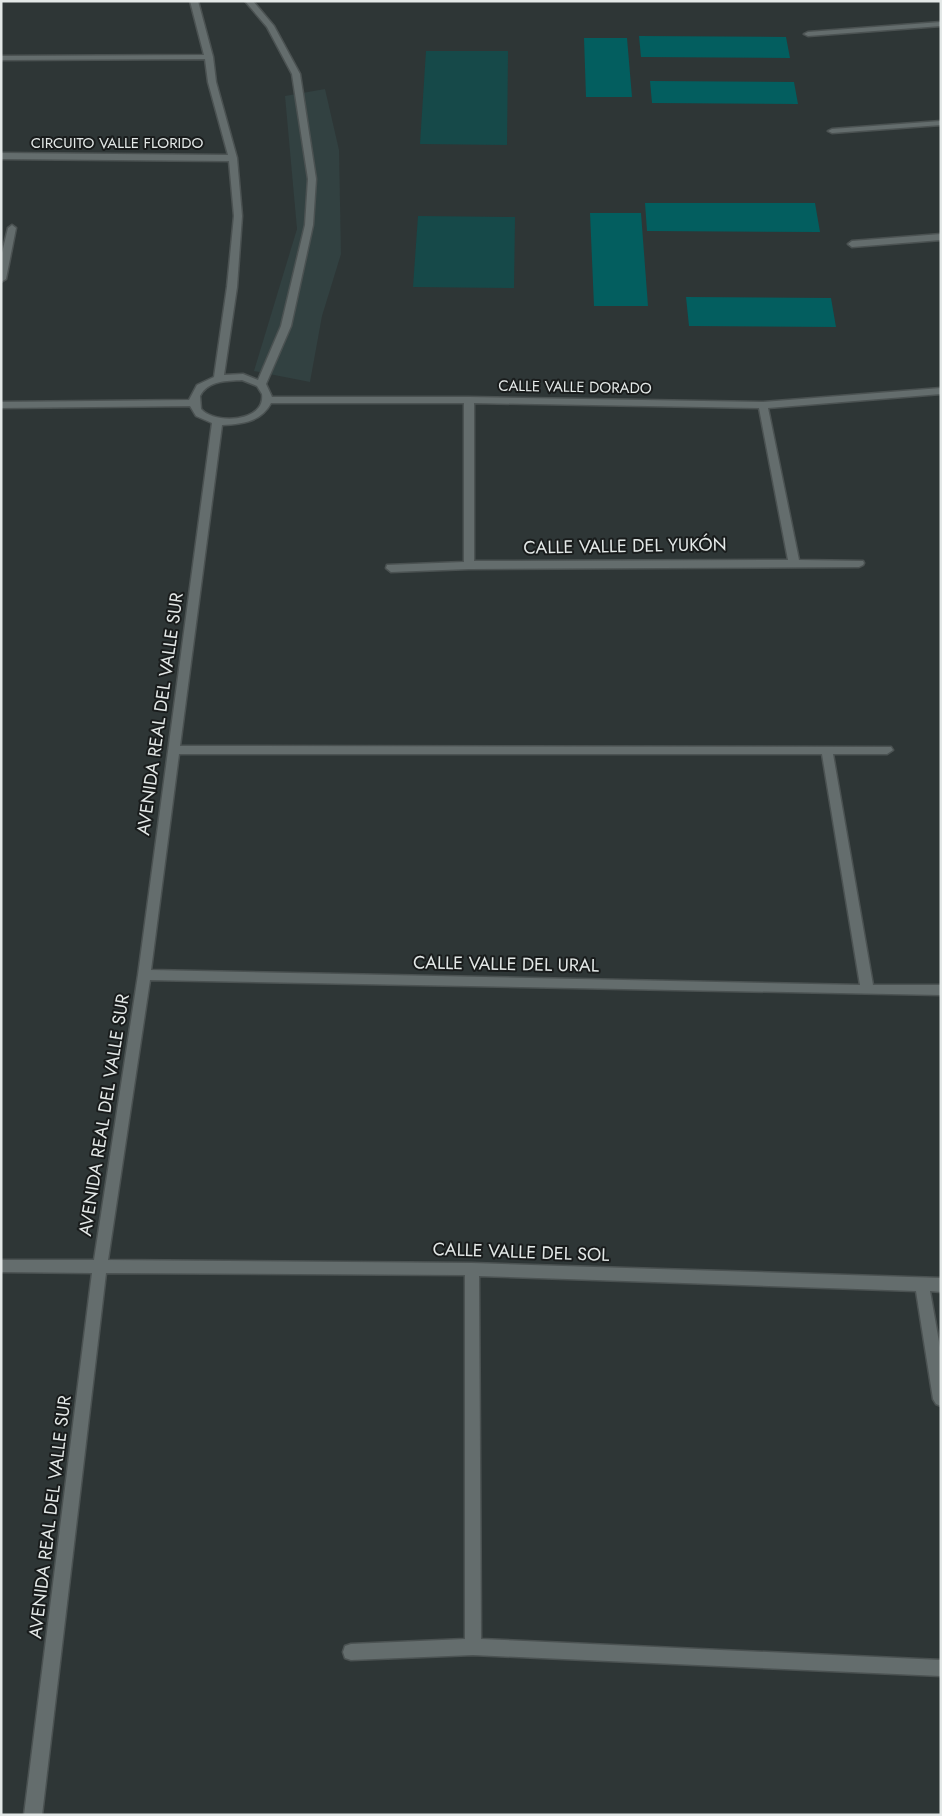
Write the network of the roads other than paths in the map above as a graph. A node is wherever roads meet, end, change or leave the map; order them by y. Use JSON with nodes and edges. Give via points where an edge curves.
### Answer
{"nodes":[{"id":1,"x":194,"y":1,"type":"edge"},
{"id":2,"x":249,"y":1,"type":"edge"},
{"id":3,"x":941,"y":24,"type":"edge"},
{"id":4,"x":808,"y":34,"type":"dead end"},
{"id":5,"x":209,"y":57,"type":"junction"},
{"id":6,"x":1,"y":58,"type":"edge"},
{"id":7,"x":941,"y":123,"type":"edge"},
{"id":8,"x":832,"y":131,"type":"dead end"},
{"id":9,"x":1,"y":156,"type":"edge"},
{"id":10,"x":233,"y":158,"type":"junction"},
{"id":11,"x":12,"y":228,"type":"dead end"},
{"id":12,"x":941,"y":237,"type":"edge"},
{"id":13,"x":852,"y":244,"type":"dead end"},
{"id":14,"x":2,"y":274,"type":"edge"},
{"id":15,"x":219,"y":378,"type":"junction"},
{"id":16,"x":261,"y":384,"type":"junction"},
{"id":17,"x":941,"y":391,"type":"edge"},
{"id":18,"x":268,"y":400,"type":"junction"},
{"id":19,"x":469,"y":400,"type":"junction"},
{"id":20,"x":193,"y":403,"type":"junction"},
{"id":21,"x":1,"y":404,"type":"edge"},
{"id":22,"x":763,"y":405,"type":"junction"},
{"id":23,"x":217,"y":422,"type":"junction"},
{"id":24,"x":794,"y":562,"type":"junction"},
{"id":25,"x":859,"y":563,"type":"dead end"},
{"id":26,"x":469,"y":565,"type":"junction"},
{"id":27,"x":391,"y":568,"type":"dead end"},
{"id":28,"x":174,"y":750,"type":"junction"},
{"id":29,"x":887,"y":750,"type":"dead end"},
{"id":30,"x":827,"y":751,"type":"junction"},
{"id":31,"x":144,"y":975,"type":"junction"},
{"id":32,"x":867,"y":990,"type":"junction"},
{"id":33,"x":941,"y":990,"type":"edge"},
{"id":34,"x":1,"y":1266,"type":"edge"},
{"id":35,"x":100,"y":1267,"type":"junction"},
{"id":36,"x":472,"y":1269,"type":"junction"},
{"id":37,"x":922,"y":1285,"type":"junction"},
{"id":38,"x":941,"y":1285,"type":"edge"},
{"id":39,"x":941,"y":1399,"type":"edge"},
{"id":40,"x":473,"y":1647,"type":"junction"},
{"id":41,"x":350,"y":1652,"type":"dead end"},
{"id":42,"x":941,"y":1668,"type":"edge"},
{"id":43,"x":33,"y":1815,"type":"edge"}],
"edges":[{"from":1,"to":5,"type":"street"},
{"from":2,"to":16,"type":"street","via":[[270,26],[296,74],[312,179],[309,225],[286,326]]},
{"from":3,"to":4,"type":"street"},
{"from":5,"to":6,"type":"street"},
{"from":5,"to":10,"type":"street","via":[[212,82]]},
{"from":7,"to":8,"type":"street"},
{"from":9,"to":10,"type":"street","name":"CIRCUITO VALLE FLORIDO"},
{"from":10,"to":15,"type":"street","via":[[238,216]]},
{"from":11,"to":14,"type":"street"},
{"from":12,"to":13,"type":"street"},
{"from":15,"to":16,"type":"street","via":[[242,377]]},
{"from":15,"to":20,"type":"street","via":[[195,393]]},
{"from":16,"to":18,"type":"street","via":[[268,392]]},
{"from":17,"to":22,"type":"street","name":"CALLE VALLE DORADO"},
{"from":18,"to":19,"type":"street","name":"CALLE VALLE DORADO"},
{"from":18,"to":23,"type":"street","via":[[259,413],[240,421]]},
{"from":19,"to":22,"type":"street","name":"CALLE VALLE DORADO"},
{"from":19,"to":26,"type":"street"},
{"from":20,"to":21,"type":"street"},
{"from":20,"to":23,"type":"street","via":[[205,418]]},
{"from":22,"to":24,"type":"street"},
{"from":23,"to":28,"type":"street","name":"AVENIDA REAL DEL VALLE SUR"},
{"from":24,"to":25,"type":"street","name":"CALLE VALLE DEL YUKÓN"},
{"from":24,"to":26,"type":"street","name":"CALLE VALLE DEL YUKÓN"},
{"from":26,"to":27,"type":"street","name":"CALLE VALLE DEL YUKÓN"},
{"from":28,"to":30,"type":"street"},
{"from":28,"to":31,"type":"street","name":"AVENIDA REAL DEL VALLE SUR"},
{"from":29,"to":30,"type":"street"},
{"from":30,"to":32,"type":"street"},
{"from":31,"to":32,"type":"street","name":"CALLE VALLE DEL URAL"},
{"from":31,"to":35,"type":"street","name":"AVENIDA REAL DEL VALLE SUR"},
{"from":32,"to":33,"type":"street","name":"CALLE VALLE DEL URAL"},
{"from":34,"to":35,"type":"street","name":"CALLE VALLE DEL SOL"},
{"from":35,"to":36,"type":"street","name":"CALLE VALLE DEL SOL"},
{"from":35,"to":43,"type":"street","name":"AVENIDA REAL DEL VALLE SUR"},
{"from":36,"to":37,"type":"street","name":"CALLE VALLE DEL SOL"},
{"from":36,"to":40,"type":"street"},
{"from":37,"to":38,"type":"street","name":"CALLE VALLE DEL SOL"},
{"from":37,"to":39,"type":"street"},
{"from":40,"to":41,"type":"street"},
{"from":40,"to":42,"type":"street"}]}
